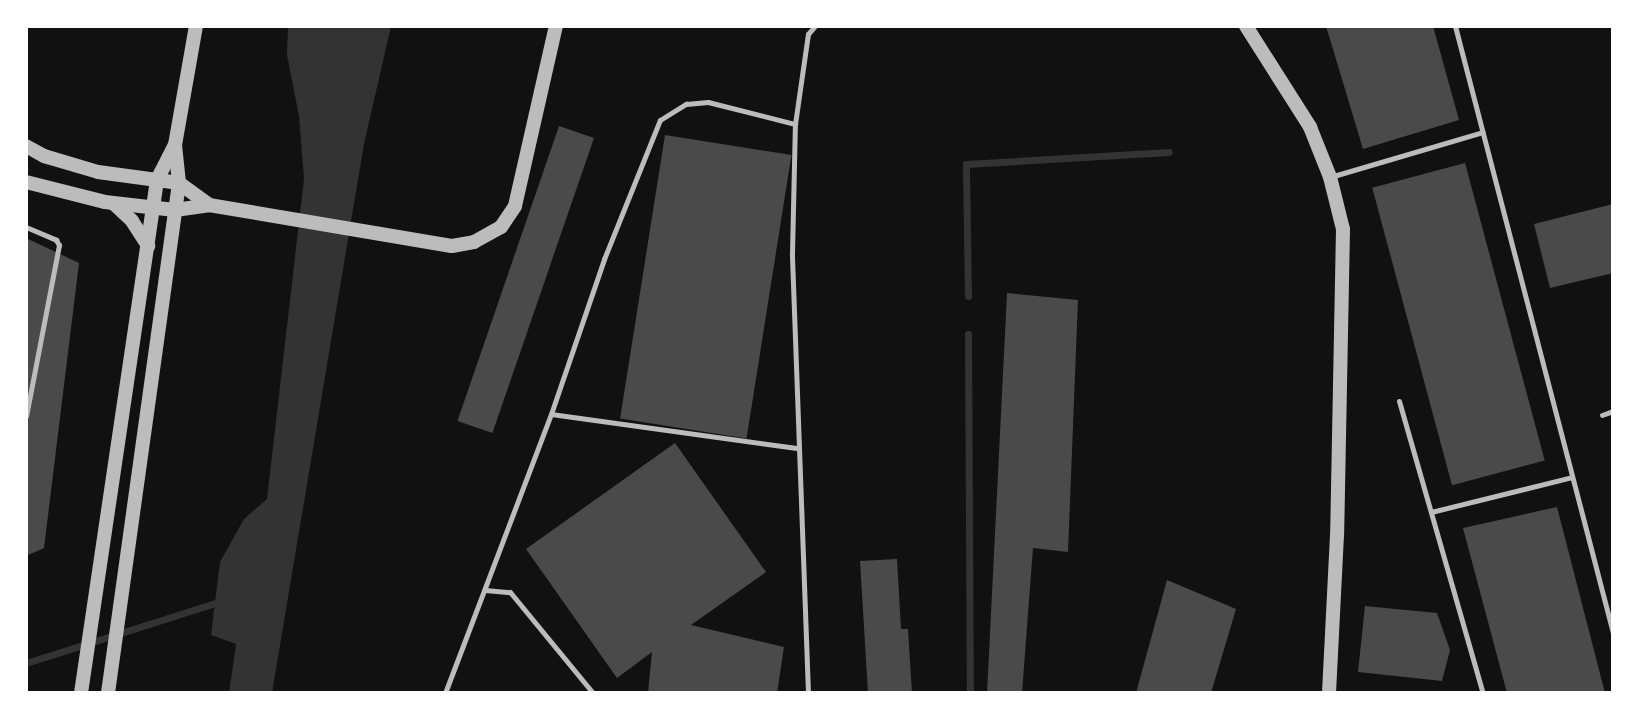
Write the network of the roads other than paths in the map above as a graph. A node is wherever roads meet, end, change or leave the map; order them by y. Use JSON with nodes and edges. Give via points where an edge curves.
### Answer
{"nodes":[{"id":1,"x":196,"y":26,"type":"edge"},
{"id":2,"x":556,"y":26,"type":"edge"},
{"id":3,"x":815,"y":26,"type":"edge"},
{"id":4,"x":1246,"y":26,"type":"edge"},
{"id":5,"x":1455,"y":26,"type":"edge"},
{"id":6,"x":795,"y":124,"type":"junction"},
{"id":7,"x":1483,"y":132,"type":"junction"},
{"id":8,"x":175,"y":145,"type":"junction"},
{"id":9,"x":26,"y":146,"type":"edge"},
{"id":10,"x":1330,"y":177,"type":"junction"},
{"id":11,"x":157,"y":180,"type":"junction"},
{"id":12,"x":26,"y":182,"type":"edge"},
{"id":13,"x":179,"y":183,"type":"junction"},
{"id":14,"x":113,"y":203,"type":"junction"},
{"id":15,"x":214,"y":206,"type":"junction"},
{"id":16,"x":153,"y":207,"type":"junction"},
{"id":17,"x":175,"y":210,"type":"junction"},
{"id":18,"x":26,"y":227,"type":"edge"},
{"id":19,"x":148,"y":246,"type":"junction"},
{"id":20,"x":1399,"y":401,"type":"dead end"},
{"id":21,"x":1613,"y":411,"type":"edge"},
{"id":22,"x":551,"y":414,"type":"junction"},
{"id":23,"x":1602,"y":415,"type":"dead end"},
{"id":24,"x":26,"y":416,"type":"edge"},
{"id":25,"x":797,"y":448,"type":"junction"},
{"id":26,"x":1572,"y":477,"type":"junction"},
{"id":27,"x":1431,"y":512,"type":"junction"},
{"id":28,"x":485,"y":590,"type":"junction"},
{"id":29,"x":1613,"y":633,"type":"edge"},
{"id":30,"x":81,"y":693,"type":"edge"},
{"id":31,"x":108,"y":693,"type":"edge"},
{"id":32,"x":445,"y":693,"type":"edge"},
{"id":33,"x":593,"y":693,"type":"edge"},
{"id":34,"x":808,"y":693,"type":"edge"},
{"id":35,"x":1329,"y":693,"type":"edge"},
{"id":36,"x":1483,"y":693,"type":"edge"}],
"edges":[{"from":1,"to":8,"type":"street"},
{"from":2,"to":15,"type":"street","via":[[515,206],[489,236],[452,246]]},
{"from":3,"to":6,"type":"lane","via":[[808,34]]},
{"from":4,"to":10,"type":"street","via":[[1310,127]]},
{"from":5,"to":7,"type":"lane"},
{"from":6,"to":22,"type":"lane","via":[[708,102],[686,104],[660,120],[604,259]]},
{"from":6,"to":25,"type":"lane"},
{"from":7,"to":10,"type":"lane"},
{"from":7,"to":26,"type":"lane"},
{"from":8,"to":11,"type":"street"},
{"from":8,"to":13,"type":"street"},
{"from":9,"to":11,"type":"street","via":[[98,172]]},
{"from":10,"to":35,"type":"street","via":[[1339,205],[1344,263]]},
{"from":11,"to":13,"type":"street"},
{"from":11,"to":16,"type":"street"},
{"from":12,"to":14,"type":"street"},
{"from":13,"to":15,"type":"street"},
{"from":13,"to":17,"type":"street"},
{"from":14,"to":16,"type":"street"},
{"from":14,"to":19,"type":"street"},
{"from":15,"to":17,"type":"street"},
{"from":16,"to":17,"type":"street"},
{"from":16,"to":19,"type":"street"},
{"from":17,"to":31,"type":"street"},
{"from":18,"to":24,"type":"lane","via":[[59,245]]},
{"from":19,"to":30,"type":"street"},
{"from":20,"to":27,"type":"lane"},
{"from":21,"to":23,"type":"lane"},
{"from":22,"to":25,"type":"lane"},
{"from":22,"to":28,"type":"lane"},
{"from":25,"to":34,"type":"lane"},
{"from":26,"to":27,"type":"lane"},
{"from":26,"to":29,"type":"lane"},
{"from":27,"to":36,"type":"lane"},
{"from":28,"to":32,"type":"lane"},
{"from":28,"to":33,"type":"lane","via":[[510,592]]}]}
